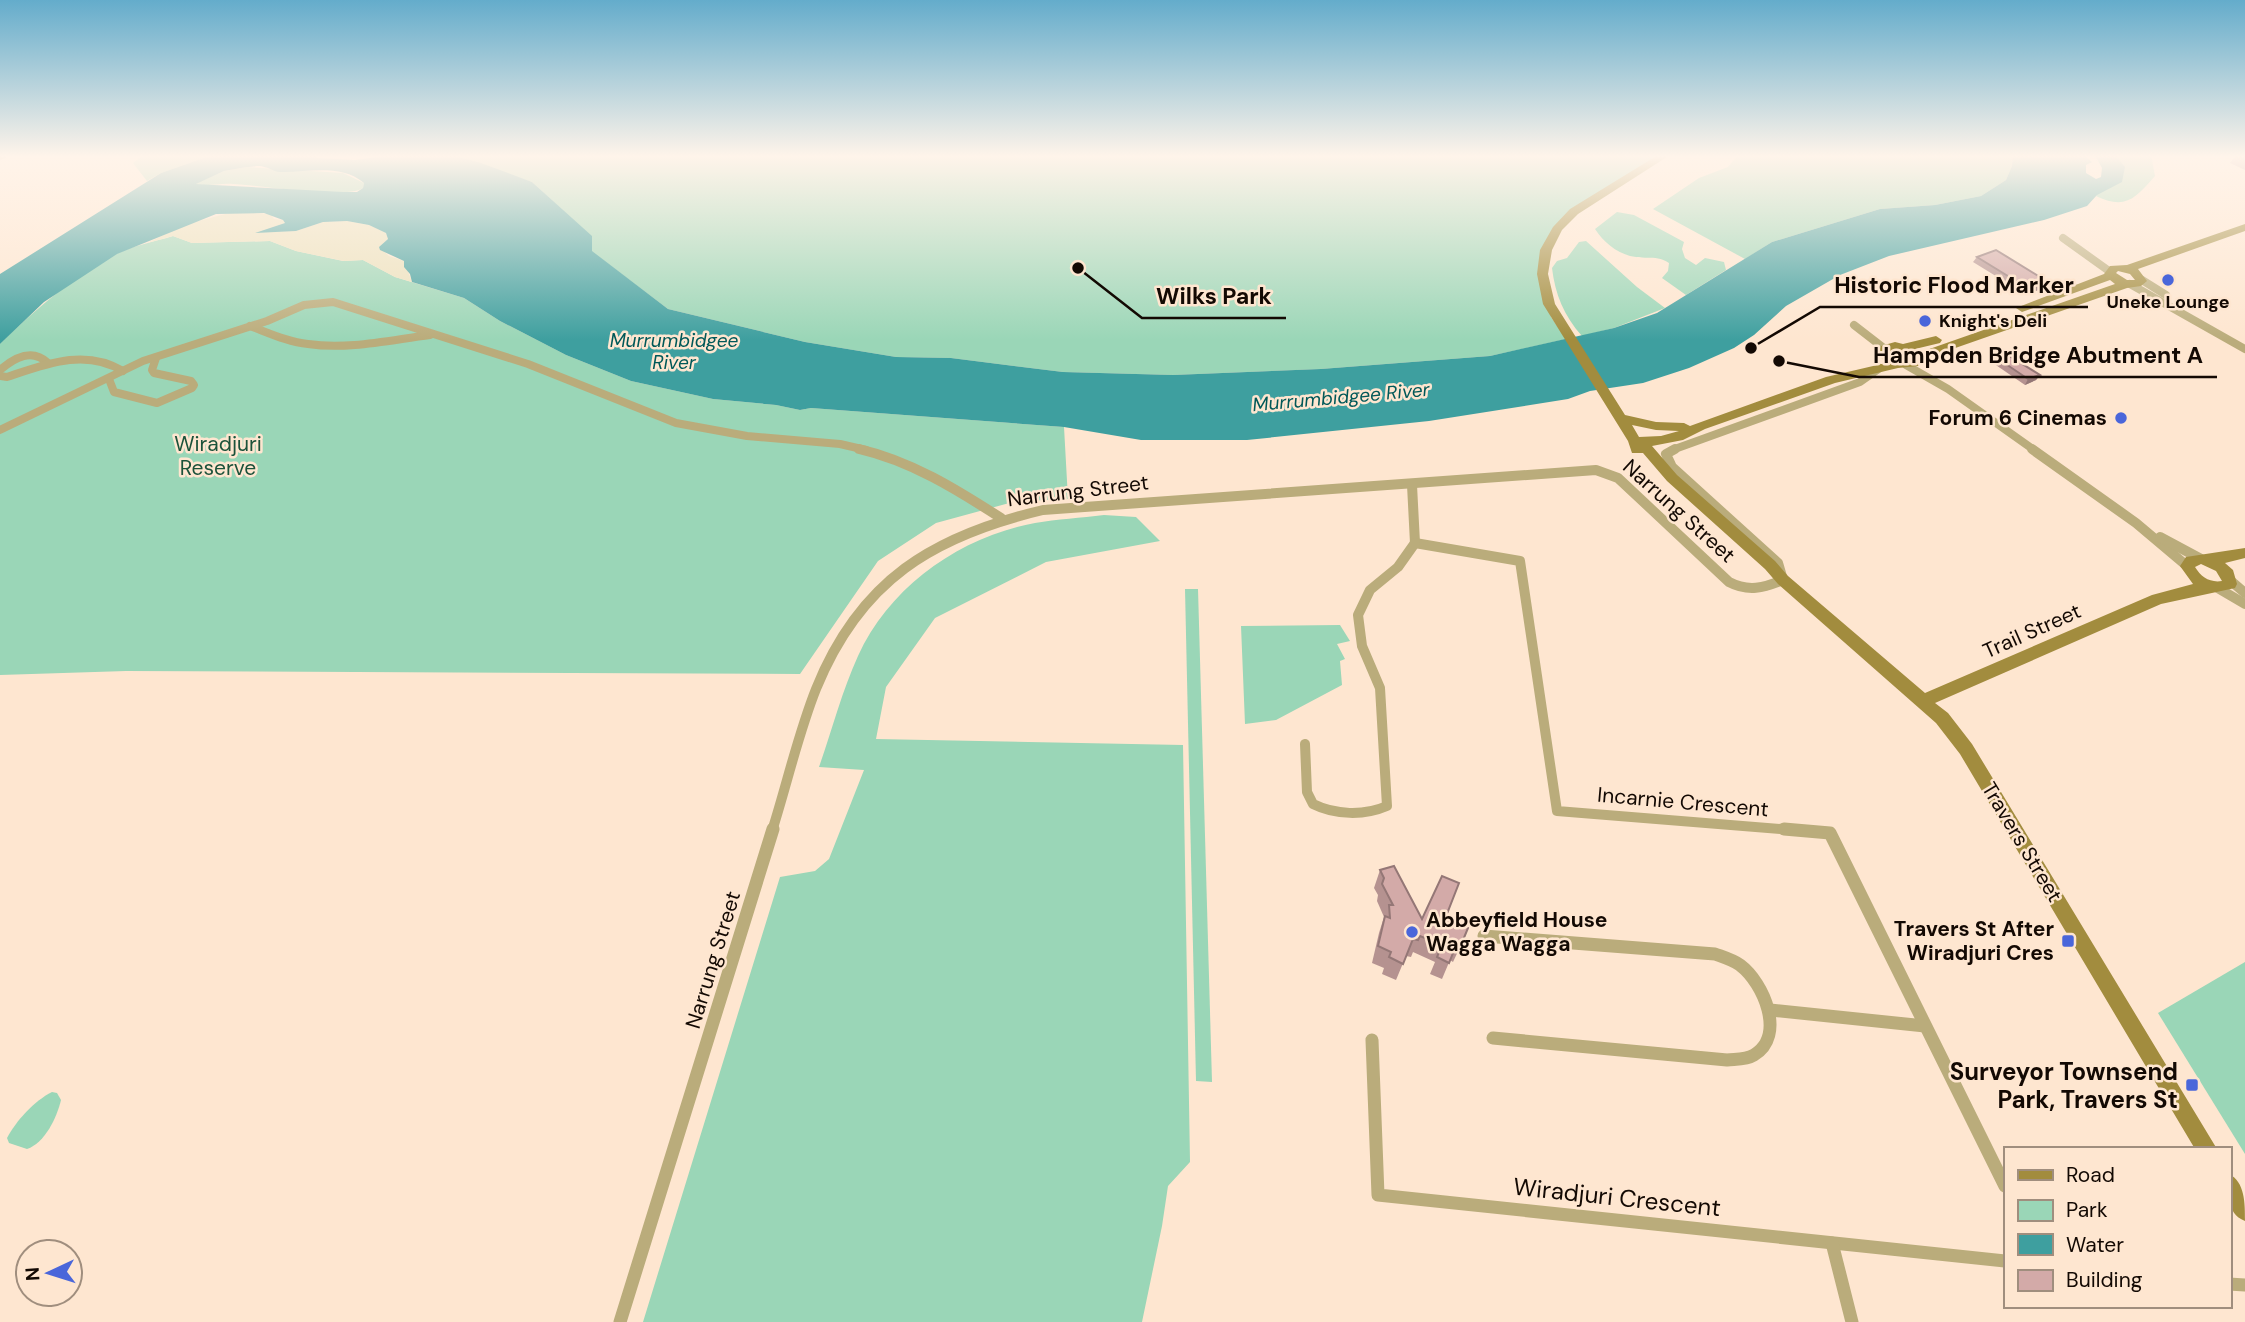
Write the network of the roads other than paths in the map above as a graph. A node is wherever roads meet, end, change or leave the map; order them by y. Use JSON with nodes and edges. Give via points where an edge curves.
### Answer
{"nodes":[{"id":1,"x":1569,"y":217,"type":"edge"},
{"id":2,"x":2245,"y":227,"type":"edge"},
{"id":3,"x":2063,"y":238,"type":"dead end"},
{"id":4,"x":2245,"y":238,"type":"edge"},
{"id":5,"x":2117,"y":271,"type":"junction"},
{"id":6,"x":2135,"y":281,"type":"junction"},
{"id":7,"x":2033,"y":310,"type":"junction"},
{"id":8,"x":250,"y":326,"type":"junction"},
{"id":9,"x":1857,"y":328,"type":"dead end"},
{"id":10,"x":430,"y":335,"type":"junction"},
{"id":11,"x":2245,"y":341,"type":"edge"},
{"id":12,"x":1892,"y":349,"type":"junction"},
{"id":13,"x":2245,"y":349,"type":"edge"},
{"id":14,"x":156,"y":358,"type":"junction"},
{"id":15,"x":1909,"y":362,"type":"junction"},
{"id":16,"x":48,"y":363,"type":"junction"},
{"id":17,"x":1880,"y":368,"type":"junction"},
{"id":18,"x":0,"y":370,"type":"edge"},
{"id":19,"x":122,"y":370,"type":"junction"},
{"id":20,"x":0,"y":376,"type":"edge"},
{"id":21,"x":109,"y":379,"type":"junction"},
{"id":22,"x":1831,"y":380,"type":"junction"},
{"id":23,"x":1617,"y":414,"type":"junction"},
{"id":24,"x":1684,"y":426,"type":"junction"},
{"id":25,"x":1700,"y":426,"type":"junction"},
{"id":26,"x":0,"y":430,"type":"edge"},
{"id":27,"x":1635,"y":441,"type":"junction"},
{"id":28,"x":1412,"y":485,"type":"junction"},
{"id":29,"x":1001,"y":518,"type":"junction"},
{"id":30,"x":2136,"y":523,"type":"junction"},
{"id":31,"x":1415,"y":543,"type":"junction"},
{"id":32,"x":2245,"y":553,"type":"edge"},
{"id":33,"x":2245,"y":560,"type":"edge"},
{"id":34,"x":2196,"y":564,"type":"junction"},
{"id":35,"x":2230,"y":578,"type":"junction"},
{"id":36,"x":1783,"y":580,"type":"junction"},
{"id":37,"x":2212,"y":587,"type":"junction"},
{"id":38,"x":2245,"y":593,"type":"edge"},
{"id":39,"x":2157,"y":599,"type":"junction"},
{"id":40,"x":2245,"y":604,"type":"edge"},
{"id":41,"x":1923,"y":701,"type":"junction"},
{"id":42,"x":1305,"y":744,"type":"dead end"},
{"id":43,"x":1484,"y":936,"type":"dead end"},
{"id":44,"x":1770,"y":1010,"type":"junction"},
{"id":45,"x":1925,"y":1026,"type":"junction"},
{"id":46,"x":1493,"y":1038,"type":"dead end"},
{"id":47,"x":1372,"y":1040,"type":"dead end"},
{"id":48,"x":2206,"y":1147,"type":"edge"},
{"id":49,"x":2004,"y":1183,"type":"edge"},
{"id":50,"x":2231,"y":1187,"type":"edge"},
{"id":51,"x":2245,"y":1210,"type":"edge"},
{"id":52,"x":1832,"y":1243,"type":"junction"},
{"id":53,"x":2004,"y":1261,"type":"edge"},
{"id":54,"x":620,"y":1322,"type":"edge"},
{"id":55,"x":1852,"y":1322,"type":"edge"}],
"edges":[{"from":1,"to":23,"type":"main road","name":"Travers Street","via":[[1547,243],[1542,273],[1549,304]]},
{"from":2,"to":5,"type":"main road"},
{"from":3,"to":5,"type":"street"},
{"from":4,"to":6,"type":"main road"},
{"from":5,"to":6,"type":"main road"},
{"from":5,"to":6,"type":"main road"},
{"from":5,"to":7,"type":"main road"},
{"from":6,"to":7,"type":"main road"},
{"from":6,"to":11,"type":"street"},
{"from":6,"to":13,"type":"street"},
{"from":7,"to":12,"type":"main road","via":[[1922,345]]},
{"from":7,"to":15,"type":"main road"},
{"from":8,"to":10,"type":"street","via":[[310,344]]},
{"from":8,"to":10,"type":"street","via":[[304,305],[332,302]]},
{"from":8,"to":14,"type":"street"},
{"from":9,"to":12,"type":"street"},
{"from":10,"to":29,"type":"street","via":[[528,364],[676,423],[747,436],[840,444],[886,455],[946,483]]},
{"from":12,"to":15,"type":"main road"},
{"from":12,"to":15,"type":"main road"},
{"from":12,"to":22,"type":"main road"},
{"from":14,"to":19,"type":"street"},
{"from":14,"to":21,"type":"street","via":[[154,373],[191,381],[192,388],[157,403],[114,392]]},
{"from":15,"to":17,"type":"main road"},
{"from":15,"to":30,"type":"street"},
{"from":16,"to":18,"type":"street","via":[[31,353]]},
{"from":16,"to":19,"type":"street","via":[[94,360]]},
{"from":16,"to":20,"type":"street"},
{"from":17,"to":22,"type":"main road"},
{"from":17,"to":36,"type":"street","name":"Travers Street","via":[[1860,382],[1666,454],[1672,467],[1778,563]]},
{"from":19,"to":21,"type":"street"},
{"from":21,"to":26,"type":"street"},
{"from":22,"to":25,"type":"main road"},
{"from":23,"to":24,"type":"main road","via":[[1656,426]]},
{"from":23,"to":27,"type":"main road","name":"Travers Street"},
{"from":24,"to":25,"type":"main road"},
{"from":24,"to":27,"type":"main road"},
{"from":25,"to":27,"type":"main road","via":[[1679,436]]},
{"from":27,"to":36,"type":"main road","name":"Travers Street","via":[[1642,458],[1676,493],[1762,569]]},
{"from":28,"to":29,"type":"street","name":"Narrung Street","via":[[1077,505]]},
{"from":28,"to":31,"type":"street"},
{"from":28,"to":36,"type":"street","name":"Narrung Street","via":[[1605,471],[1735,586],[1755,590]]},
{"from":29,"to":54,"type":"street","name":"Narrung Street","via":[[931,549],[892,577],[862,608],[828,663],[816,689]]},
{"from":30,"to":34,"type":"street"},
{"from":30,"to":34,"type":"street"},
{"from":31,"to":42,"type":"street","via":[[1398,567],[1370,590],[1358,615],[1362,646],[1380,688],[1387,806],[1375,813],[1326,810],[1313,804],[1307,792]]},
{"from":31,"to":45,"type":"street","name":"Incarnie Crescent","via":[[1520,561],[1558,811],[1830,833]]},
{"from":32,"to":34,"type":"main road"},
{"from":33,"to":35,"type":"main road"},
{"from":34,"to":35,"type":"main road","via":[[2221,567]]},
{"from":34,"to":37,"type":"main road","via":[[2195,579]]},
{"from":34,"to":39,"type":"main road","name":"Trail Street"},
{"from":35,"to":37,"type":"main road","name":"Trail Street","via":[[2227,586]]},
{"from":35,"to":38,"type":"street"},
{"from":36,"to":41,"type":"main road","name":"Travers Street"},
{"from":37,"to":39,"type":"main road","name":"Trail Street"},
{"from":37,"to":40,"type":"street"},
{"from":39,"to":41,"type":"main road","name":"Trail Street"},
{"from":41,"to":48,"type":"main road","name":"Travers Street","via":[[1966,749]]},
{"from":43,"to":44,"type":"street","via":[[1715,954],[1751,976]]},
{"from":44,"to":45,"type":"street"},
{"from":44,"to":46,"type":"street","via":[[1764,1046],[1745,1059]]},
{"from":45,"to":49,"type":"street","name":"Incarnie Crescent"},
{"from":47,"to":52,"type":"street","name":"Wiradjuri Crescent","via":[[1378,1195]]},
{"from":50,"to":51,"type":"main road"},
{"from":52,"to":53,"type":"street","name":"Wiradjuri Crescent"},
{"from":52,"to":55,"type":"street"}]}
